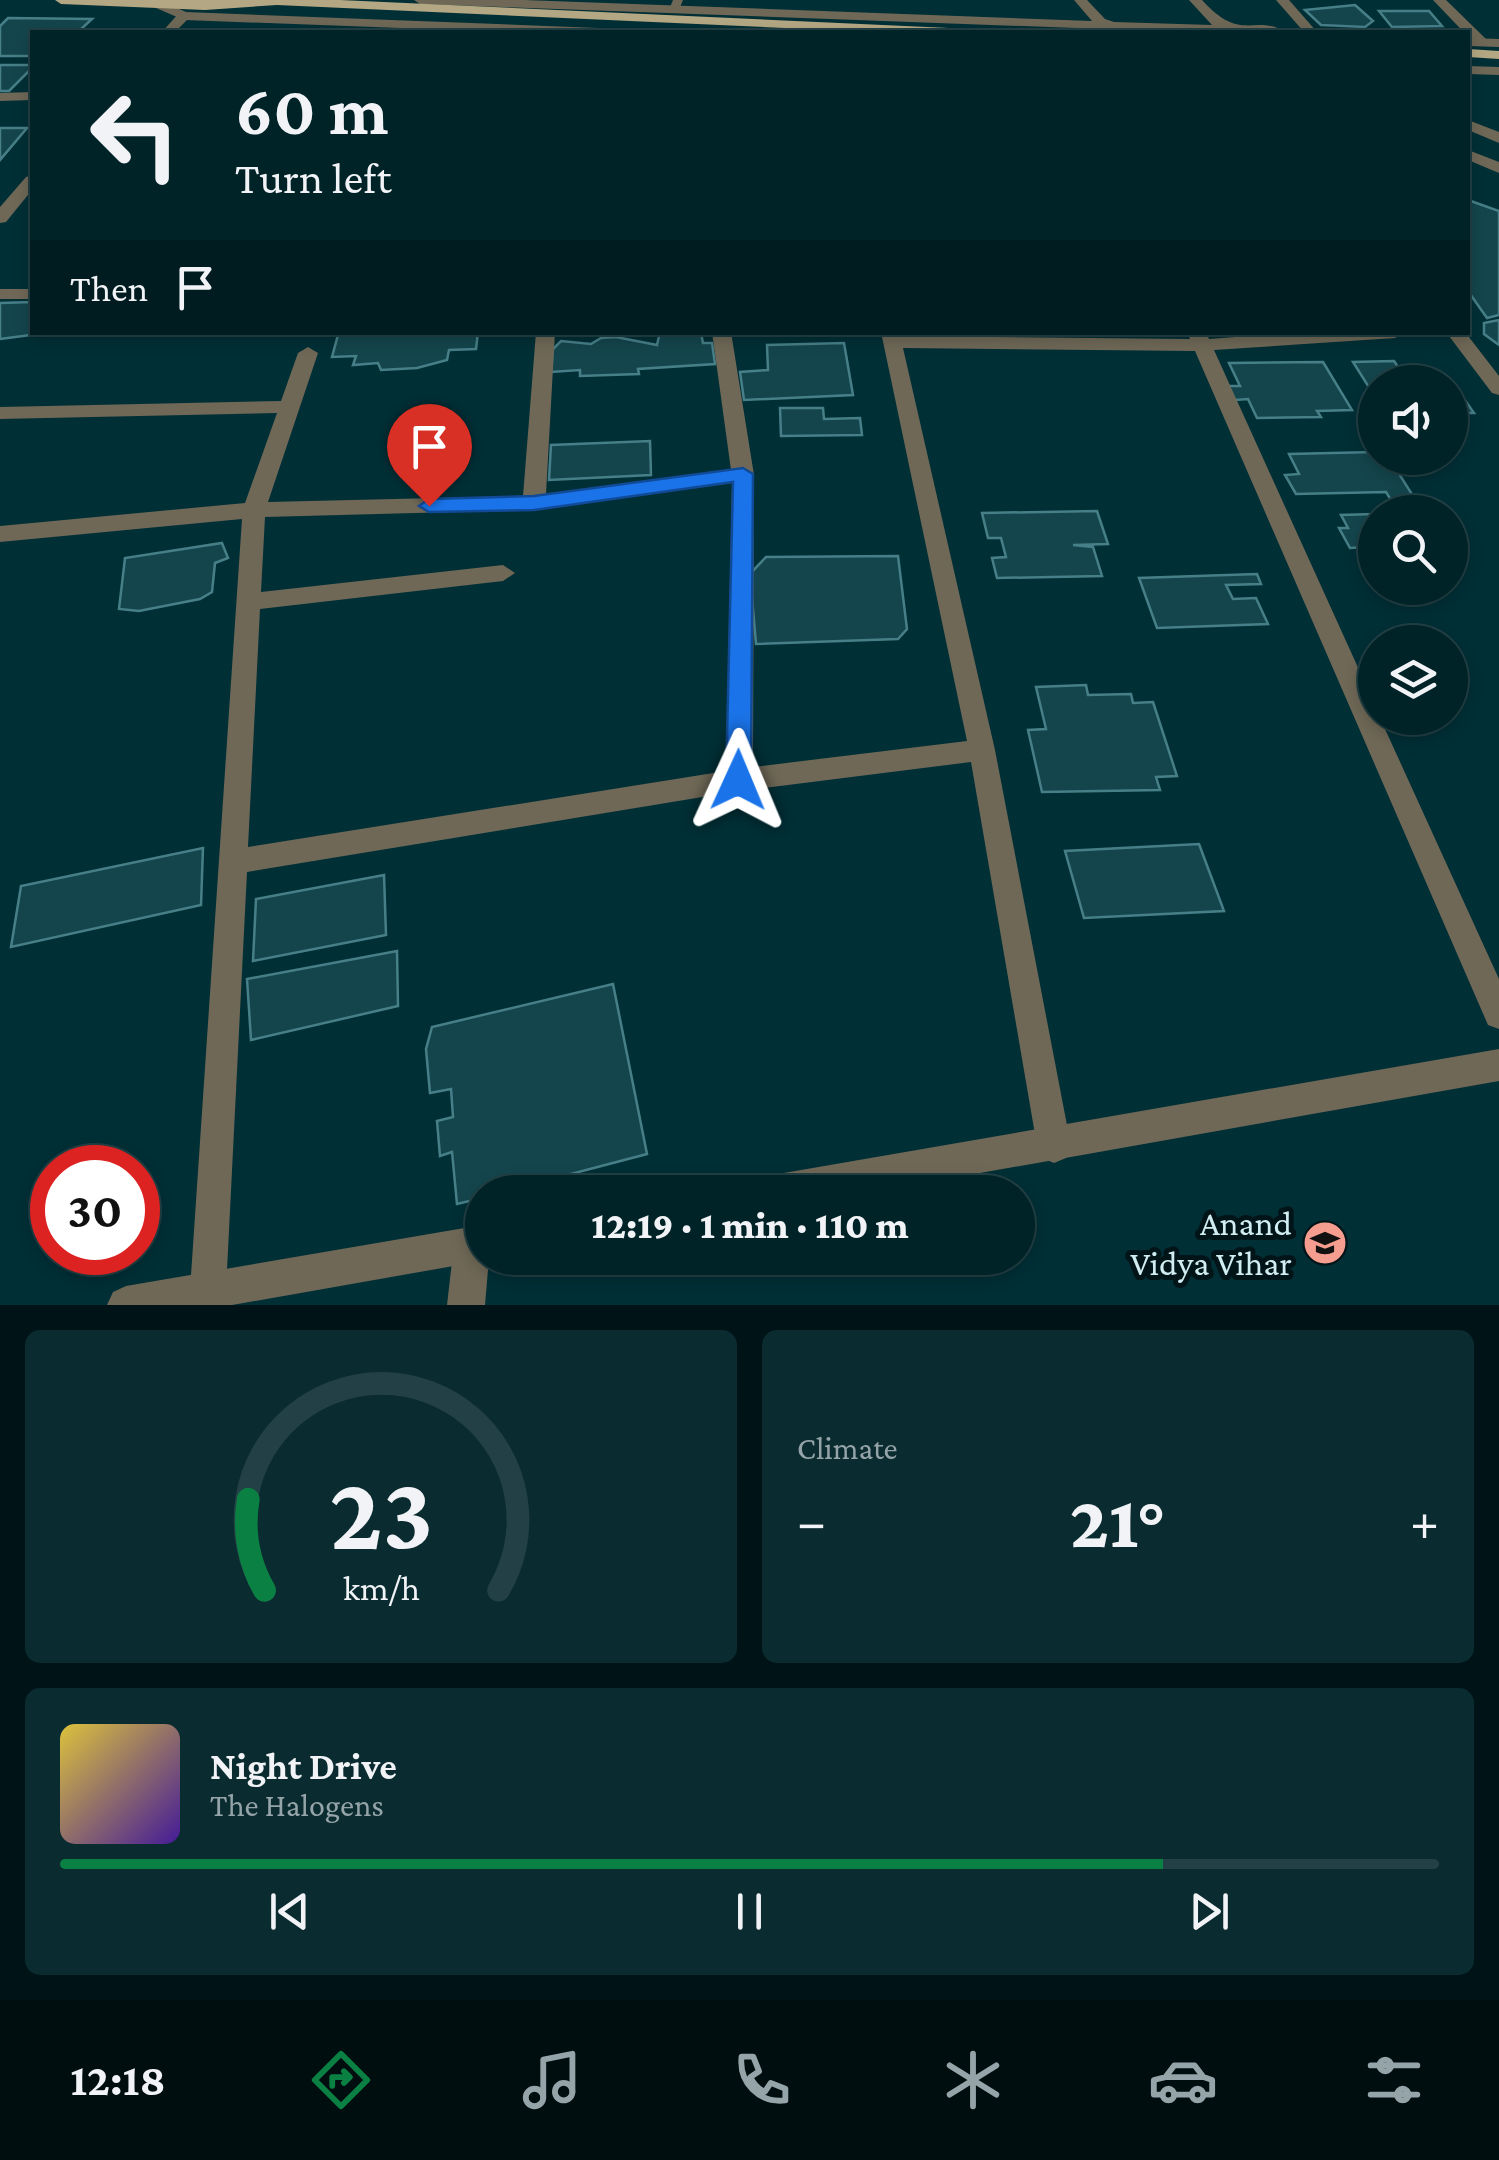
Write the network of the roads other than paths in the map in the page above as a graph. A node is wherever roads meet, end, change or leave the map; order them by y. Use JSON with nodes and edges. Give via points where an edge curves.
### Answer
{"nodes":[{"id":1,"x":61,"y":0,"type":"edge"},
{"id":2,"x":256,"y":0,"type":"edge"},
{"id":3,"x":420,"y":0,"type":"edge"},
{"id":4,"x":1080,"y":0,"type":"edge"},
{"id":5,"x":1195,"y":0,"type":"edge"},
{"id":6,"x":1282,"y":0,"type":"edge"},
{"id":7,"x":1439,"y":0,"type":"edge"},
{"id":8,"x":276,"y":4,"type":"junction"},
{"id":9,"x":161,"y":5,"type":"junction"},
{"id":10,"x":676,"y":5,"type":"edge"},
{"id":11,"x":184,"y":16,"type":"junction"},
{"id":12,"x":1116,"y":27,"type":"junction"},
{"id":13,"x":170,"y":30,"type":"edge"},
{"id":14,"x":546,"y":30,"type":"edge"},
{"id":15,"x":901,"y":30,"type":"edge"},
{"id":16,"x":1127,"y":30,"type":"edge"},
{"id":17,"x":1189,"y":30,"type":"edge"},
{"id":18,"x":1233,"y":30,"type":"edge"},
{"id":19,"x":1309,"y":30,"type":"edge"},
{"id":20,"x":1464,"y":30,"type":"edge"},
{"id":21,"x":1474,"y":42,"type":"edge"},
{"id":22,"x":1499,"y":43,"type":"edge"},
{"id":23,"x":1470,"y":53,"type":"edge"},
{"id":24,"x":1499,"y":54,"type":"edge"},
{"id":25,"x":1475,"y":70,"type":"edge"},
{"id":26,"x":1499,"y":74,"type":"edge"},
{"id":27,"x":30,"y":96,"type":"edge"},
{"id":28,"x":0,"y":97,"type":"edge"},
{"id":29,"x":1470,"y":126,"type":"edge"},
{"id":30,"x":1499,"y":138,"type":"edge"},
{"id":31,"x":1470,"y":157,"type":"edge"},
{"id":32,"x":1499,"y":168,"type":"edge"},
{"id":33,"x":17,"y":198,"type":"edge"},
{"id":34,"x":0,"y":218,"type":"edge"},
{"id":35,"x":0,"y":294,"type":"edge"},
{"id":36,"x":30,"y":294,"type":"edge"},
{"id":37,"x":546,"y":335,"type":"edge"},
{"id":38,"x":722,"y":335,"type":"edge"},
{"id":39,"x":1311,"y":335,"type":"edge"},
{"id":40,"x":1457,"y":335,"type":"edge"},
{"id":41,"x":891,"y":337,"type":"edge"},
{"id":42,"x":1199,"y":339,"type":"edge"},
{"id":43,"x":308,"y":354,"type":"dead end"},
{"id":44,"x":1499,"y":389,"type":"edge"},
{"id":45,"x":290,"y":408,"type":"junction"},
{"id":46,"x":0,"y":413,"type":"edge"},
{"id":47,"x":743,"y":474,"type":"junction"},
{"id":48,"x":534,"y":503,"type":"junction"},
{"id":49,"x":254,"y":510,"type":"junction"},
{"id":50,"x":0,"y":534,"type":"edge"},
{"id":51,"x":503,"y":573,"type":"dead end"},
{"id":52,"x":248,"y":602,"type":"junction"},
{"id":53,"x":982,"y":750,"type":"junction"},
{"id":54,"x":738,"y":780,"type":"junction"},
{"id":55,"x":233,"y":862,"type":"junction"},
{"id":56,"x":1499,"y":1014,"type":"edge"},
{"id":57,"x":1499,"y":1065,"type":"edge"},
{"id":58,"x":1054,"y":1146,"type":"junction"},
{"id":59,"x":880,"y":1175,"type":"edge"},
{"id":60,"x":465,"y":1246,"type":"edge"},
{"id":61,"x":471,"y":1275,"type":"edge"},
{"id":62,"x":208,"y":1290,"type":"junction"},
{"id":63,"x":149,"y":1303,"type":"edge"},
{"id":64,"x":466,"y":1305,"type":"edge"}],
"edges":[{"from":1,"to":9,"type":"main road"},
{"from":2,"to":8,"type":"main road"},
{"from":3,"to":10,"type":"street"},
{"from":4,"to":12,"type":"street","via":[[1100,22]]},
{"from":5,"to":18,"type":"street","via":[[1215,22]]},
{"from":6,"to":19,"type":"street"},
{"from":7,"to":20,"type":"street"},
{"from":8,"to":9,"type":"main road"},
{"from":8,"to":15,"type":"main road"},
{"from":9,"to":11,"type":"street"},
{"from":10,"to":12,"type":"street"},
{"from":11,"to":13,"type":"street"},
{"from":11,"to":14,"type":"street"},
{"from":12,"to":16,"type":"street"},
{"from":12,"to":17,"type":"street"},
{"from":21,"to":22,"type":"street"},
{"from":23,"to":24,"type":"main road"},
{"from":25,"to":26,"type":"street"},
{"from":27,"to":28,"type":"street"},
{"from":29,"to":30,"type":"street"},
{"from":31,"to":32,"type":"street"},
{"from":33,"to":34,"type":"street"},
{"from":35,"to":36,"type":"street"},
{"from":37,"to":48,"type":"street"},
{"from":38,"to":47,"type":"street"},
{"from":39,"to":42,"type":"street"},
{"from":40,"to":44,"type":"street"},
{"from":41,"to":42,"type":"street"},
{"from":41,"to":53,"type":"street"},
{"from":42,"to":56,"type":"street"},
{"from":43,"to":45,"type":"street"},
{"from":45,"to":46,"type":"street"},
{"from":45,"to":49,"type":"street"},
{"from":47,"to":48,"type":"street"},
{"from":47,"to":54,"type":"street"},
{"from":48,"to":49,"type":"street"},
{"from":49,"to":50,"type":"street"},
{"from":49,"to":52,"type":"street"},
{"from":51,"to":52,"type":"street"},
{"from":52,"to":55,"type":"street"},
{"from":53,"to":54,"type":"street"},
{"from":53,"to":58,"type":"street"},
{"from":54,"to":55,"type":"street"},
{"from":55,"to":62,"type":"street"},
{"from":57,"to":58,"type":"street"},
{"from":58,"to":59,"type":"street"},
{"from":60,"to":62,"type":"street"},
{"from":61,"to":64,"type":"street"},
{"from":62,"to":63,"type":"street"}]}
